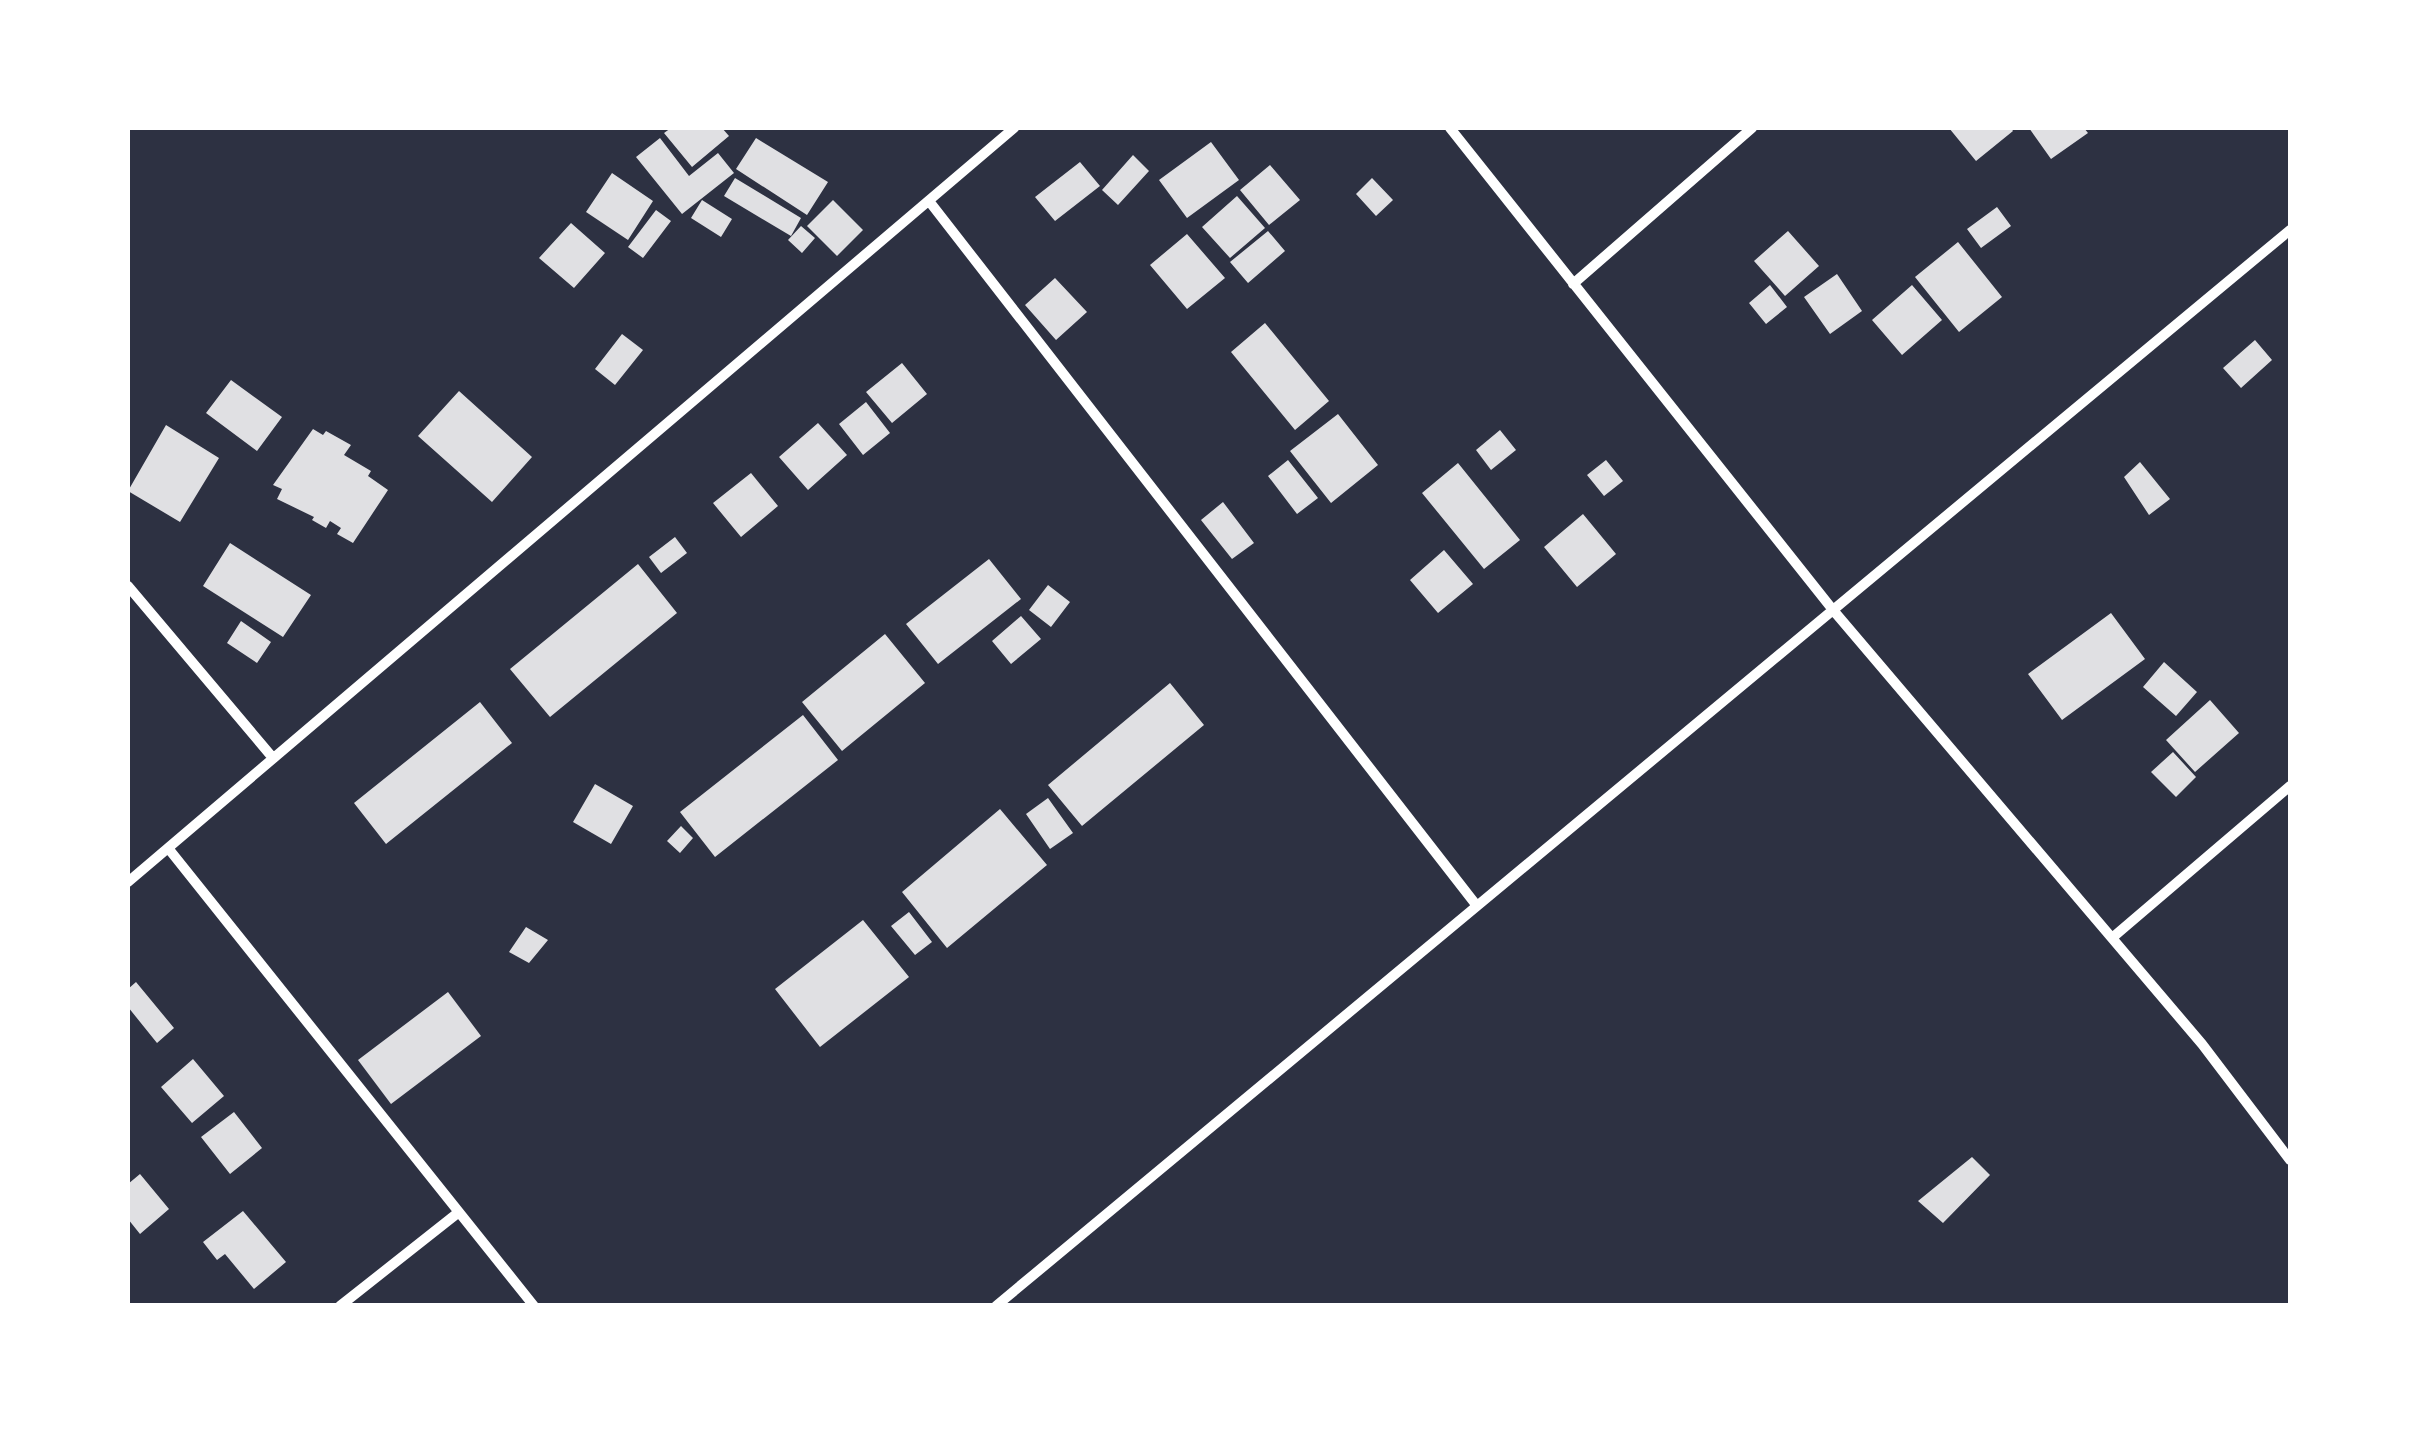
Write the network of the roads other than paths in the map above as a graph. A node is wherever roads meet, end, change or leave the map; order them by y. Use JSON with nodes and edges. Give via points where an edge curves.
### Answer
{"nodes":[{"id":1,"x":1014,"y":128,"type":"edge"},
{"id":2,"x":1450,"y":128,"type":"edge"},
{"id":3,"x":1752,"y":128,"type":"edge"},
{"id":4,"x":929,"y":200,"type":"junction"},
{"id":5,"x":2290,"y":230,"type":"edge"},
{"id":6,"x":1572,"y":284,"type":"junction"},
{"id":7,"x":128,"y":586,"type":"edge"},
{"id":8,"x":1833,"y":610,"type":"junction"},
{"id":9,"x":272,"y":758,"type":"junction"},
{"id":10,"x":2290,"y":786,"type":"edge"},
{"id":11,"x":168,"y":848,"type":"junction"},
{"id":12,"x":128,"y":882,"type":"edge"},
{"id":13,"x":1477,"y":906,"type":"junction"},
{"id":14,"x":2112,"y":938,"type":"junction"},
{"id":15,"x":2290,"y":1160,"type":"edge"},
{"id":16,"x":459,"y":1212,"type":"junction"},
{"id":17,"x":340,"y":1306,"type":"edge"},
{"id":18,"x":534,"y":1306,"type":"edge"},
{"id":19,"x":996,"y":1306,"type":"edge"}],
"edges":[{"from":1,"to":4,"type":"street"},
{"from":2,"to":6,"type":"street"},
{"from":3,"to":6,"type":"street"},
{"from":4,"to":9,"type":"street"},
{"from":4,"to":13,"type":"street"},
{"from":5,"to":8,"type":"street"},
{"from":6,"to":8,"type":"street"},
{"from":7,"to":9,"type":"street"},
{"from":8,"to":13,"type":"street"},
{"from":8,"to":14,"type":"street"},
{"from":9,"to":11,"type":"street"},
{"from":10,"to":14,"type":"street"},
{"from":11,"to":12,"type":"street"},
{"from":11,"to":16,"type":"street"},
{"from":13,"to":19,"type":"street"},
{"from":14,"to":15,"type":"street"},
{"from":16,"to":17,"type":"street"},
{"from":16,"to":18,"type":"street"}]}
